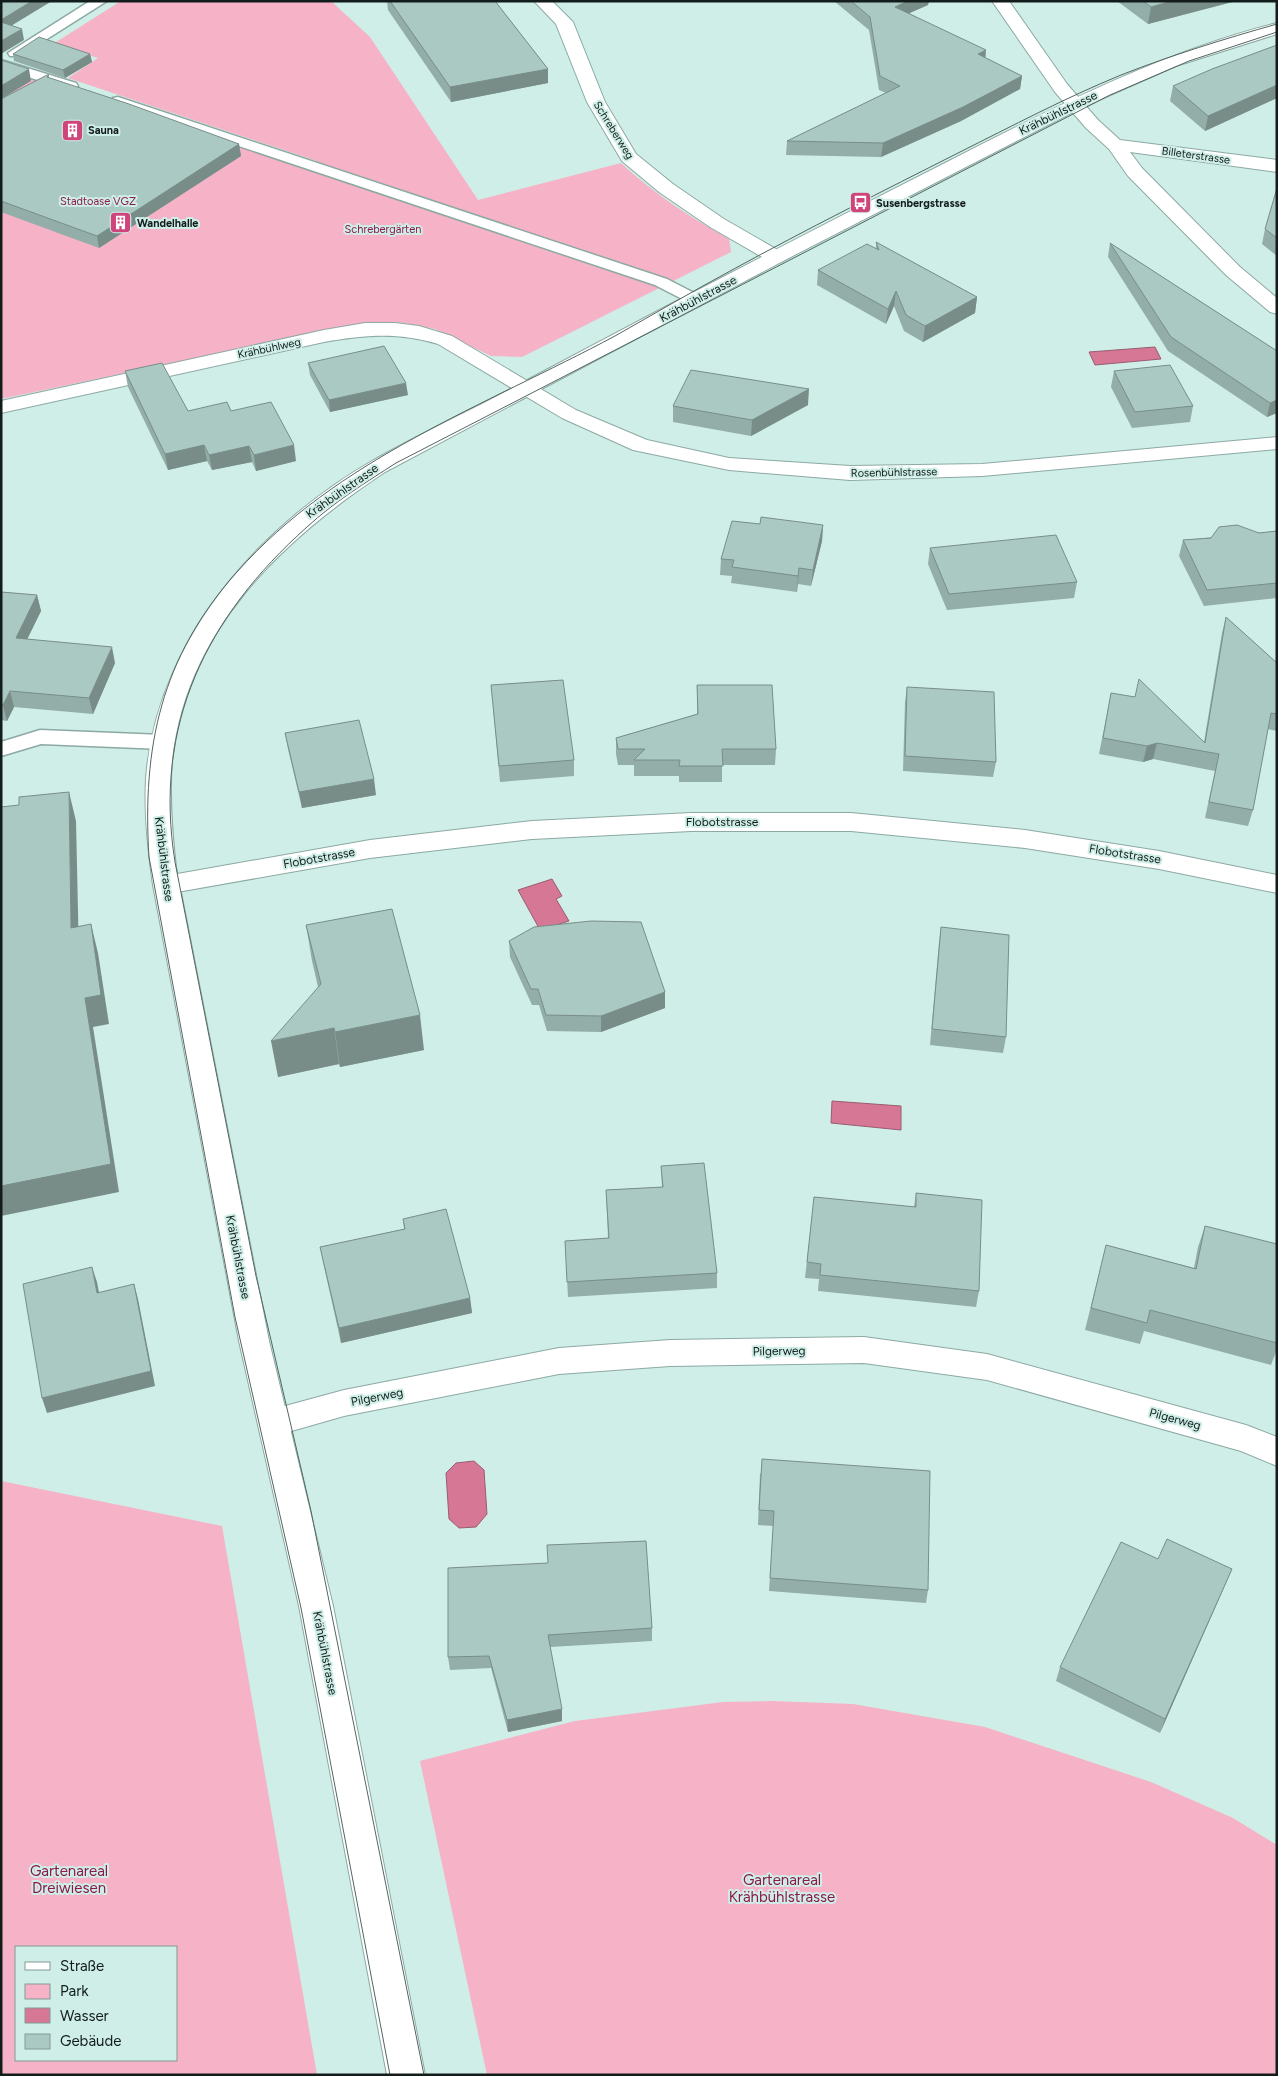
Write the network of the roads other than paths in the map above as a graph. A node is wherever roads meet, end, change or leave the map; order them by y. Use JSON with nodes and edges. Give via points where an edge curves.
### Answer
{"nodes":[{"id":1,"x":100,"y":1,"type":"edge"},
{"id":2,"x":542,"y":1,"type":"edge"},
{"id":3,"x":1000,"y":1,"type":"edge"},
{"id":4,"x":1277,"y":28,"type":"edge"},
{"id":5,"x":1,"y":63,"type":"edge"},
{"id":6,"x":47,"y":79,"type":"junction"},
{"id":7,"x":32,"y":88,"type":"edge"},
{"id":8,"x":81,"y":90,"type":"edge"},
{"id":9,"x":100,"y":96,"type":"edge"},
{"id":10,"x":1075,"y":104,"type":"junction"},
{"id":11,"x":1115,"y":145,"type":"junction"},
{"id":12,"x":1277,"y":166,"type":"edge"},
{"id":13,"x":776,"y":257,"type":"junction"},
{"id":14,"x":696,"y":300,"type":"junction"},
{"id":15,"x":1277,"y":308,"type":"edge"},
{"id":16,"x":526,"y":388,"type":"junction"},
{"id":17,"x":1,"y":407,"type":"edge"},
{"id":18,"x":1277,"y":442,"type":"edge"},
{"id":19,"x":163,"y":742,"type":"junction"},
{"id":20,"x":1,"y":749,"type":"edge"},
{"id":21,"x":1277,"y":884,"type":"edge"},
{"id":22,"x":166,"y":885,"type":"junction"},
{"id":23,"x":274,"y":1422,"type":"junction"},
{"id":24,"x":1277,"y":1452,"type":"edge"},
{"id":25,"x":406,"y":2075,"type":"edge"}],
"edges":[{"from":1,"to":5,"type":"lane"},
{"from":2,"to":13,"type":"street","name":"Schreberweg","via":[[564,22],[596,102],[628,157],[717,223]]},
{"from":3,"to":10,"type":"street","via":[[1049,73]]},
{"from":4,"to":10,"type":"street","name":"Krähbühlstrasse","via":[[1177,60]]},
{"from":5,"to":6,"type":"lane"},
{"from":6,"to":7,"type":"lane"},
{"from":6,"to":8,"type":"lane"},
{"from":9,"to":14,"type":"lane","via":[[661,282]]},
{"from":10,"to":11,"type":"street"},
{"from":10,"to":13,"type":"street","name":"Krähbühlstrasse"},
{"from":11,"to":12,"type":"street","name":"Billeterstrasse"},
{"from":11,"to":15,"type":"street","via":[[1135,172],[1226,264]]},
{"from":13,"to":14,"type":"street","name":"Krähbühlstrasse"},
{"from":14,"to":16,"type":"street","name":"Krähbühlstrasse"},
{"from":16,"to":17,"type":"street","name":"Krähbühlweg","via":[[444,340],[419,332],[365,329]]},
{"from":16,"to":18,"type":"street","name":"Rosenbühlstrasse","via":[[569,414],[641,445],[729,464],[841,473],[982,470]]},
{"from":16,"to":19,"type":"street","name":"Krähbühlstrasse","via":[[377,466],[325,501],[282,537],[242,579],[205,632],[173,700]]},
{"from":19,"to":20,"type":"lane","via":[[40,737]]},
{"from":19,"to":22,"type":"street","name":"Krähbühlstrasse","via":[[158,806]]},
{"from":21,"to":22,"type":"street","name":"Flobotstrasse","via":[[1159,860],[1025,839],[851,822],[690,822],[532,830],[370,849]]},
{"from":22,"to":23,"type":"street","name":"Krähbühlstrasse","via":[[236,1250]]},
{"from":23,"to":24,"type":"street","name":"Pilgerweg","via":[[344,1403],[559,1361],[670,1353],[864,1350],[988,1367],[1246,1439]]},
{"from":23,"to":25,"type":"street","name":"Krähbühlstrasse","via":[[316,1606]]}]}
